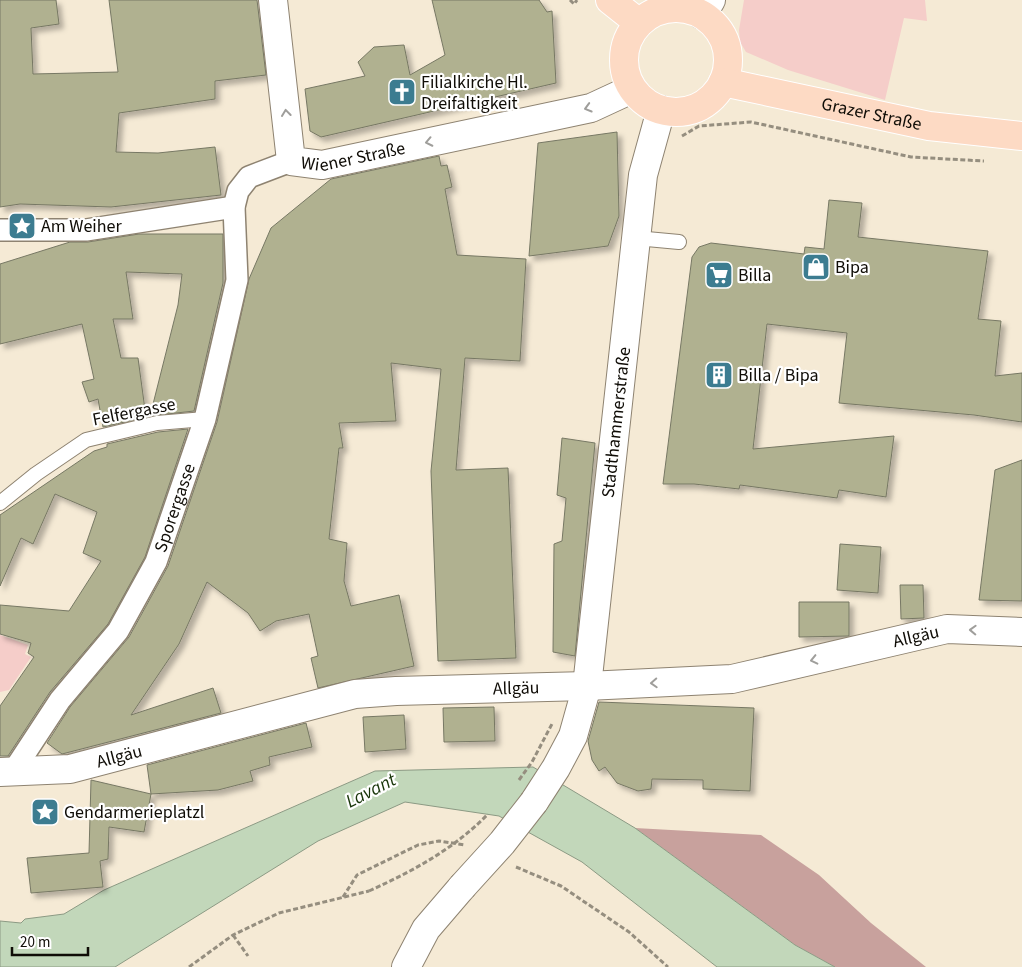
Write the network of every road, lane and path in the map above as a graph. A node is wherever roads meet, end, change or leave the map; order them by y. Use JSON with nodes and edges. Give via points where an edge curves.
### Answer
{"nodes":[{"id":1,"x":272,"y":0,"type":"edge"},
{"id":2,"x":570,"y":0,"type":"edge"},
{"id":3,"x":577,"y":0,"type":"edge"},
{"id":4,"x":610,"y":0,"type":"edge"},
{"id":5,"x":707,"y":7,"type":"edge"},
{"id":6,"x":639,"y":23,"type":"junction"},
{"id":7,"x":723,"y":82,"type":"junction"},
{"id":8,"x":632,"y":88,"type":"junction"},
{"id":9,"x":661,"y":110,"type":"junction"},
{"id":10,"x":1022,"y":136,"type":"edge"},
{"id":11,"x":680,"y":137,"type":"dead end"},
{"id":12,"x":291,"y":161,"type":"junction"},
{"id":13,"x":985,"y":161,"type":"dead end"},
{"id":14,"x":234,"y":207,"type":"junction"},
{"id":15,"x":0,"y":230,"type":"edge"},
{"id":16,"x":636,"y":238,"type":"junction"},
{"id":17,"x":680,"y":242,"type":"dead end"},
{"id":18,"x":205,"y":419,"type":"junction"},
{"id":19,"x":0,"y":503,"type":"edge"},
{"id":20,"x":1022,"y":632,"type":"edge"},
{"id":21,"x":587,"y":686,"type":"junction"},
{"id":22,"x":563,"y":729,"type":"junction"},
{"id":23,"x":7,"y":771,"type":"edge"},
{"id":24,"x":516,"y":784,"type":"dead end"},
{"id":25,"x":493,"y":809,"type":"dead end"},
{"id":26,"x":472,"y":849,"type":"dead end"},
{"id":27,"x":508,"y":864,"type":"dead end"},
{"id":28,"x":343,"y":897,"type":"junction"},
{"id":29,"x":232,"y":935,"type":"junction"},
{"id":30,"x":248,"y":956,"type":"dead end"},
{"id":31,"x":189,"y":967,"type":"edge"},
{"id":32,"x":406,"y":967,"type":"edge"},
{"id":33,"x":668,"y":967,"type":"edge"}],
"edges":[{"from":12,"to":1,"type":"street","one_way":true},
{"from":2,"to":3,"type":"path","via":[[574,4]]},
{"from":4,"to":6,"type":"main road"},
{"from":5,"to":6,"type":"main road","via":[[669,8],[653,13]]},
{"from":5,"to":7,"type":"main road","via":[[726,44],[728,64]]},
{"from":6,"to":8,"type":"main road","via":[[629,37],[624,54]]},
{"from":7,"to":9,"type":"main road","via":[[712,97],[697,107],[679,112]]},
{"from":7,"to":10,"type":"main road","name":"Grazer Straße","via":[[929,126]]},
{"from":8,"to":9,"type":"main road"},
{"from":8,"to":12,"type":"street","name":"Wiener Straße","one_way":true,"via":[[591,108],[322,165]]},
{"from":9,"to":16,"type":"street","name":"Stadthammerstraße","via":[[643,175]]},
{"from":11,"to":13,"type":"path","via":[[699,126],[751,122],[910,156]]},
{"from":12,"to":14,"type":"street","name":"Wiener Straße","via":[[249,177],[238,191]]},
{"from":14,"to":15,"type":"street","via":[[86,230]]},
{"from":14,"to":18,"type":"street","name":"Sporergasse","via":[[237,280]]},
{"from":16,"to":17,"type":"lane"},
{"from":16,"to":21,"type":"street","name":"Stadthammerstraße"},
{"from":18,"to":19,"type":"lane","name":"Felfergasse","via":[[157,423],[86,440]]},
{"from":18,"to":23,"type":"street","name":"Sporergasse","via":[[156,562],[118,631],[60,700]]},
{"from":20,"to":21,"type":"street","name":"Allgäu","one_way":true,"via":[[947,629],[732,679]]},
{"from":21,"to":22,"type":"street","name":"Stadthammerstraße"},
{"from":21,"to":23,"type":"street","name":"Allgäu","via":[[355,694],[70,769]]},
{"from":22,"to":24,"type":"path","bridge":true},
{"from":22,"to":32,"type":"street","name":"Stadthammerstraße","bridge":true,"via":[[534,802],[426,929]]},
{"from":25,"to":28,"type":"path","bridge":true,"via":[[414,871],[369,891]]},
{"from":26,"to":28,"type":"path","via":[[439,841],[418,845],[357,874]]},
{"from":27,"to":33,"type":"path","via":[[561,886],[629,932]]},
{"from":28,"to":29,"type":"path","via":[[279,913]]},
{"from":29,"to":30,"type":"path"},
{"from":29,"to":31,"type":"path"}]}
